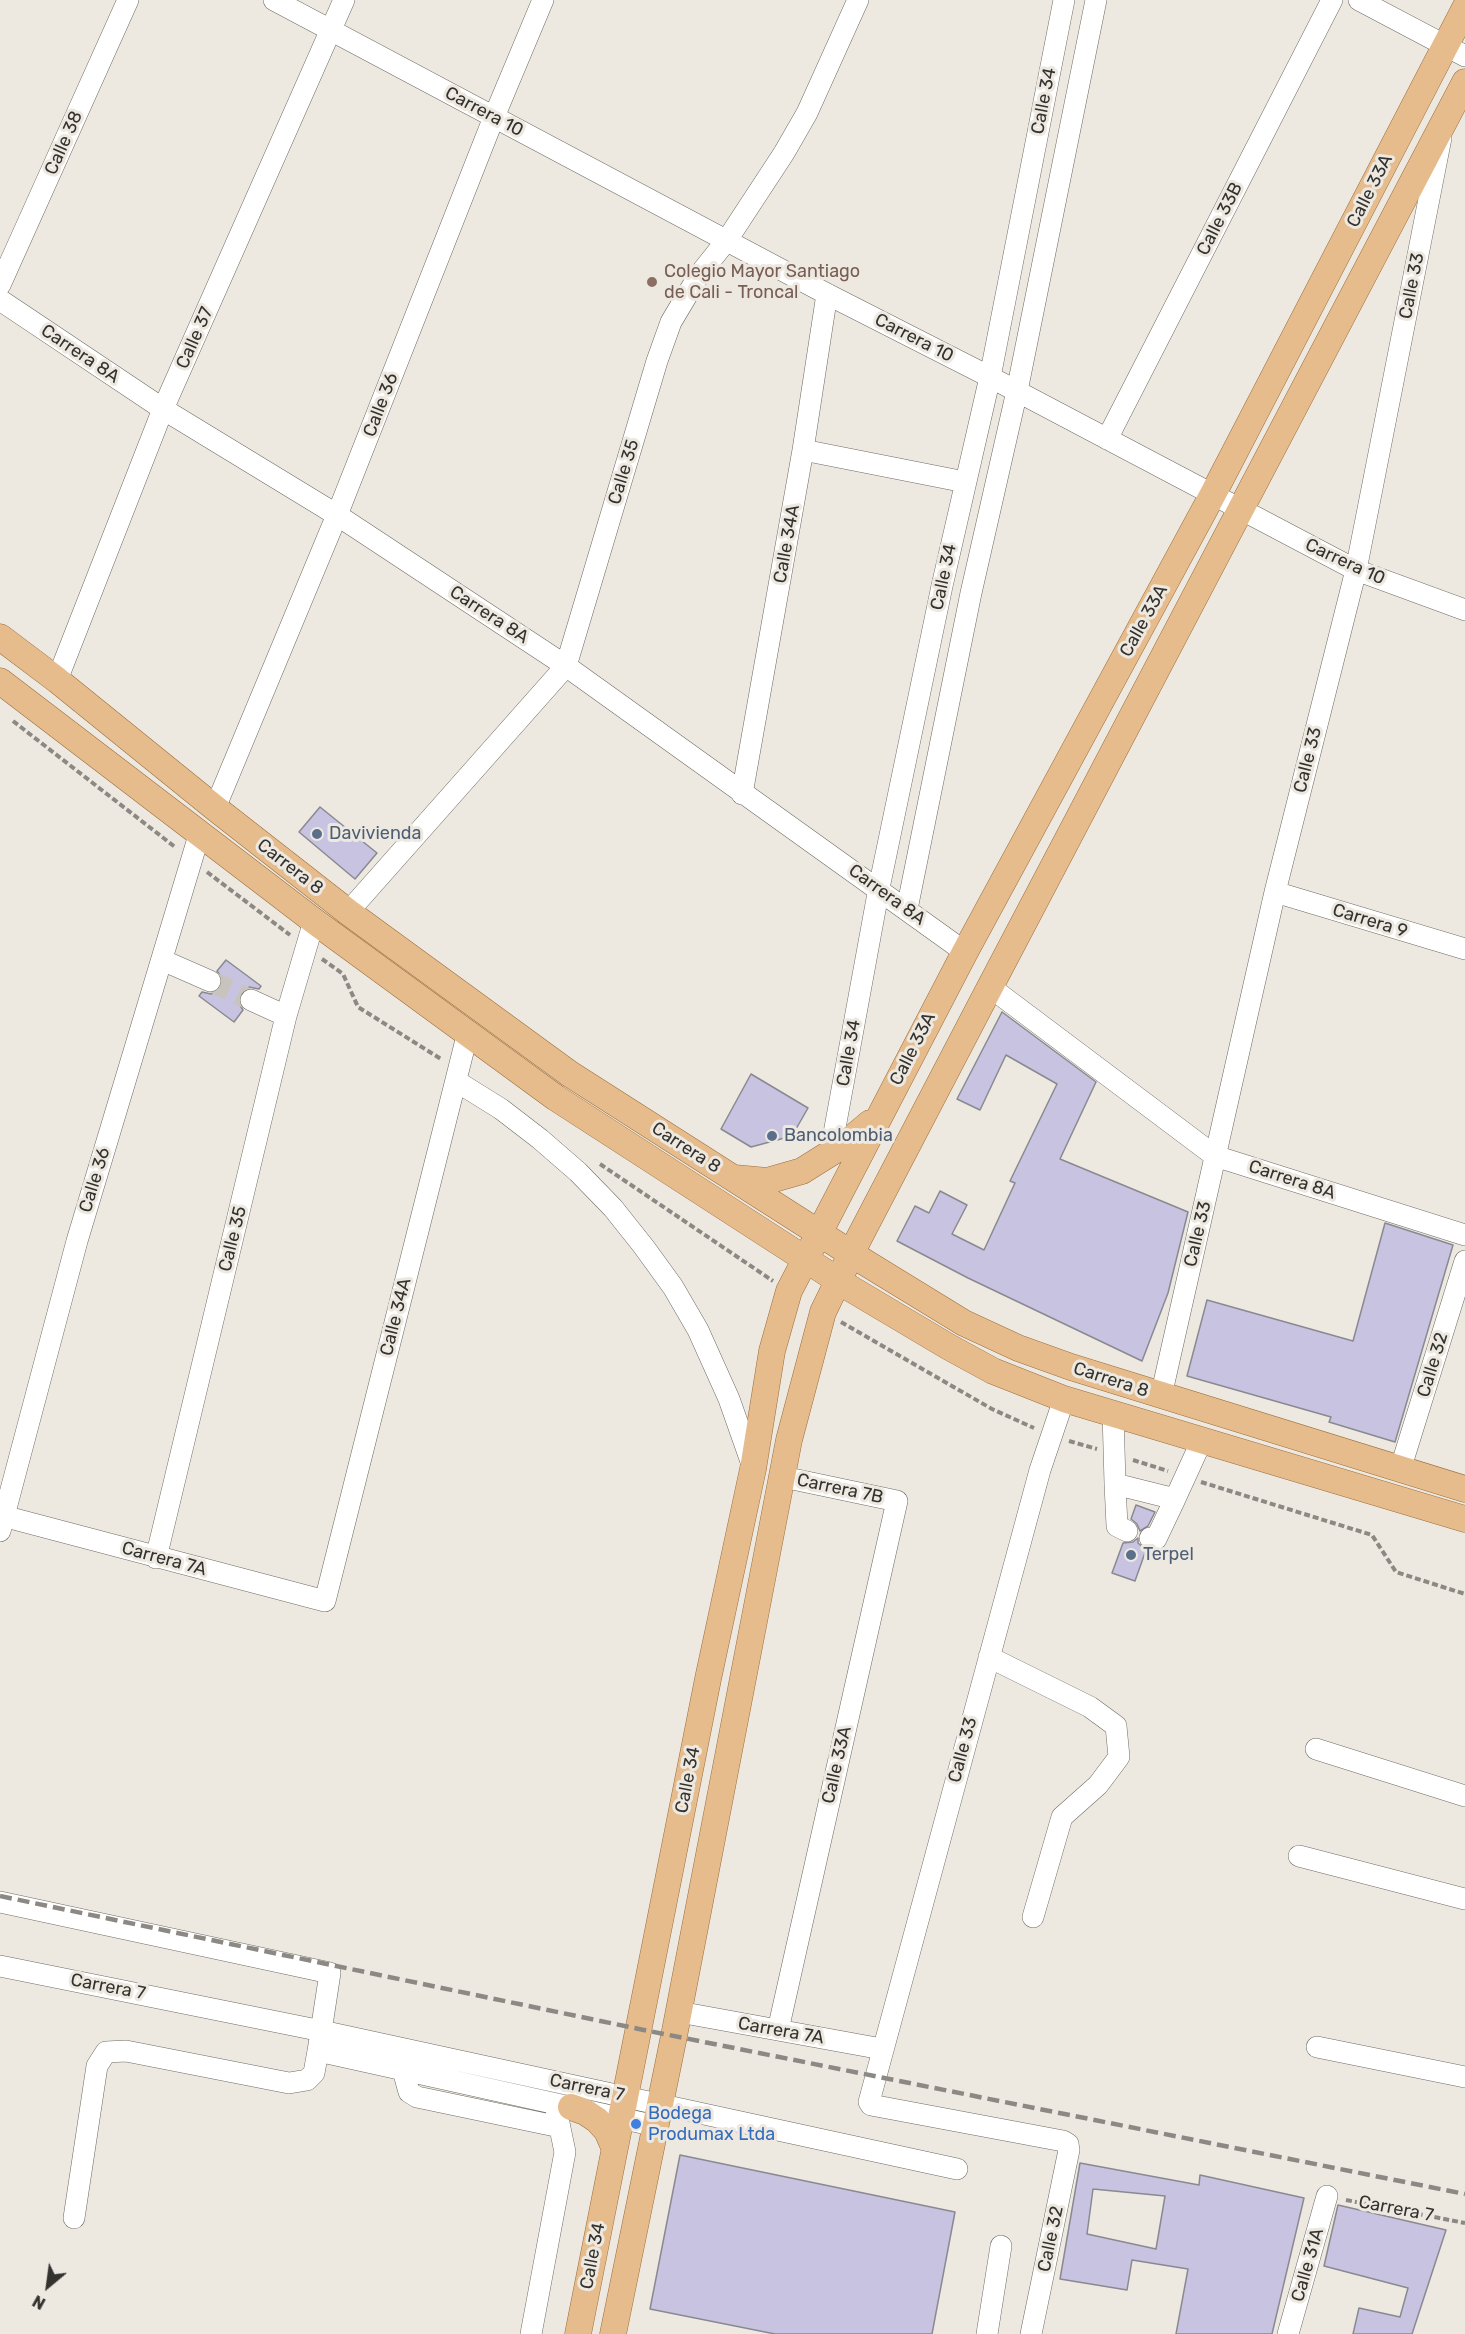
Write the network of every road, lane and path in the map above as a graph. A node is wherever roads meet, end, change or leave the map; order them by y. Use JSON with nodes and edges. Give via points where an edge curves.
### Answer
{"nodes":[{"id":1,"x":128,"y":0,"type":"edge"},
{"id":2,"x":274,"y":0,"type":"edge"},
{"id":3,"x":344,"y":0,"type":"edge"},
{"id":4,"x":543,"y":0,"type":"edge"},
{"id":5,"x":858,"y":0,"type":"edge"},
{"id":6,"x":1064,"y":0,"type":"edge"},
{"id":7,"x":1096,"y":0,"type":"edge"},
{"id":8,"x":1332,"y":0,"type":"edge"},
{"id":9,"x":1359,"y":0,"type":"edge"},
{"id":10,"x":1465,"y":8,"type":"edge"},
{"id":11,"x":331,"y":30,"type":"junction"},
{"id":12,"x":1455,"y":51,"type":"edge"},
{"id":13,"x":1465,"y":82,"type":"edge"},
{"id":14,"x":494,"y":117,"type":"junction"},
{"id":15,"x":1444,"y":123,"type":"junction"},
{"id":16,"x":726,"y":240,"type":"junction"},
{"id":17,"x":0,"y":285,"type":"edge"},
{"id":18,"x":827,"y":294,"type":"junction"},
{"id":19,"x":0,"y":300,"type":"edge"},
{"id":20,"x":990,"y":377,"type":"junction"},
{"id":21,"x":1017,"y":391,"type":"junction"},
{"id":22,"x":163,"y":409,"type":"junction"},
{"id":23,"x":1107,"y":439,"type":"junction"},
{"id":24,"x":803,"y":450,"type":"junction"},
{"id":25,"x":965,"y":482,"type":"junction"},
{"id":26,"x":1213,"y":494,"type":"junction"},
{"id":27,"x":1241,"y":509,"type":"junction"},
{"id":28,"x":337,"y":515,"type":"junction"},
{"id":29,"x":1356,"y":570,"type":"junction"},
{"id":30,"x":942,"y":586,"type":"junction"},
{"id":31,"x":971,"y":593,"type":"junction"},
{"id":32,"x":1465,"y":610,"type":"edge"},
{"id":33,"x":0,"y":637,"type":"edge"},
{"id":34,"x":566,"y":666,"type":"junction"},
{"id":35,"x":57,"y":680,"type":"junction"},
{"id":36,"x":0,"y":681,"type":"edge"},
{"id":37,"x":9,"y":718,"type":"dead end"},
{"id":38,"x":742,"y":794,"type":"junction"},
{"id":39,"x":215,"y":808,"type":"junction"},
{"id":40,"x":200,"y":832,"type":"junction"},
{"id":41,"x":192,"y":860,"type":"junction"},
{"id":42,"x":879,"y":888,"type":"junction"},
{"id":43,"x":1275,"y":892,"type":"junction"},
{"id":44,"x":907,"y":909,"type":"junction"},
{"id":45,"x":348,"y":912,"type":"junction"},
{"id":46,"x":314,"y":921,"type":"junction"},
{"id":47,"x":306,"y":947,"type":"junction"},
{"id":48,"x":1465,"y":949,"type":"edge"},
{"id":49,"x":964,"y":951,"type":"junction"},
{"id":50,"x":162,"y":960,"type":"junction"},
{"id":51,"x":210,"y":981,"type":"tunnel mouth"},
{"id":52,"x":990,"y":987,"type":"junction"},
{"id":53,"x":251,"y":1000,"type":"tunnel mouth"},
{"id":54,"x":286,"y":1016,"type":"junction"},
{"id":55,"x":922,"y":1031,"type":"junction"},
{"id":56,"x":468,"y":1032,"type":"junction"},
{"id":57,"x":456,"y":1081,"type":"junction"},
{"id":58,"x":881,"y":1113,"type":"junction"},
{"id":59,"x":830,"y":1155,"type":"junction"},
{"id":60,"x":1215,"y":1156,"type":"junction"},
{"id":61,"x":732,"y":1178,"type":"junction"},
{"id":62,"x":1465,"y":1235,"type":"edge"},
{"id":63,"x":825,"y":1236,"type":"junction"},
{"id":64,"x":852,"y":1253,"type":"junction"},
{"id":65,"x":806,"y":1260,"type":"junction"},
{"id":66,"x":1465,"y":1261,"type":"edge"},
{"id":67,"x":838,"y":1280,"type":"junction"},
{"id":68,"x":1161,"y":1396,"type":"junction"},
{"id":69,"x":1064,"y":1399,"type":"junction"},
{"id":70,"x":1113,"y":1412,"type":"junction"},
{"id":71,"x":1202,"y":1440,"type":"junction"},
{"id":72,"x":753,"y":1469,"type":"junction"},
{"id":73,"x":1400,"y":1470,"type":"junction"},
{"id":74,"x":783,"y":1477,"type":"junction"},
{"id":75,"x":1116,"y":1484,"type":"junction"},
{"id":76,"x":1465,"y":1489,"type":"edge"},
{"id":77,"x":1175,"y":1500,"type":"junction"},
{"id":78,"x":897,"y":1501,"type":"joint"},
{"id":79,"x":1465,"y":1519,"type":"edge"},
{"id":80,"x":2,"y":1523,"type":"edge"},
{"id":81,"x":1127,"y":1531,"type":"dead end"},
{"id":82,"x":1372,"y":1535,"type":"dead end"},
{"id":83,"x":1150,"y":1538,"type":"dead end"},
{"id":84,"x":156,"y":1558,"type":"junction"},
{"id":85,"x":1465,"y":1594,"type":"edge"},
{"id":86,"x":325,"y":1601,"type":"joint"},
{"id":87,"x":989,"y":1657,"type":"junction"},
{"id":88,"x":708,"y":1679,"type":"junction"},
{"id":89,"x":742,"y":1686,"type":"junction"},
{"id":90,"x":1316,"y":1749,"type":"dead end"},
{"id":91,"x":1465,"y":1796,"type":"edge"},
{"id":92,"x":1299,"y":1856,"type":"dead end"},
{"id":93,"x":1465,"y":1899,"type":"edge"},
{"id":94,"x":0,"y":1902,"type":"edge"},
{"id":95,"x":1033,"y":1917,"type":"dead end"},
{"id":96,"x":0,"y":1966,"type":"edge"},
{"id":97,"x":679,"y":2012,"type":"junction"},
{"id":98,"x":778,"y":2030,"type":"junction"},
{"id":99,"x":320,"y":2041,"type":"junction"},
{"id":100,"x":1317,"y":2047,"type":"dead end"},
{"id":101,"x":882,"y":2049,"type":"junction"},
{"id":102,"x":1465,"y":2077,"type":"edge"},
{"id":103,"x":623,"y":2107,"type":"junction"},
{"id":104,"x":562,"y":2113,"type":"junction"},
{"id":105,"x":658,"y":2115,"type":"junction"},
{"id":106,"x":1068,"y":2144,"type":"joint"},
{"id":107,"x":614,"y":2146,"type":"junction"},
{"id":108,"x":957,"y":2169,"type":"dead end"},
{"id":109,"x":1327,"y":2196,"type":"joint"},
{"id":110,"x":74,"y":2218,"type":"dead end"},
{"id":111,"x":1465,"y":2223,"type":"edge"},
{"id":112,"x":1001,"y":2246,"type":"dead end"},
{"id":113,"x":531,"y":2334,"type":"edge"},
{"id":114,"x":578,"y":2334,"type":"edge"},
{"id":115,"x":614,"y":2334,"type":"edge"},
{"id":116,"x":987,"y":2334,"type":"edge"},
{"id":117,"x":1031,"y":2334,"type":"edge"},
{"id":118,"x":1288,"y":2334,"type":"edge"}],
"edges":[{"from":1,"to":17,"type":"street","name":"Calle 38"},
{"from":2,"to":11,"type":"street","name":"Carrera 10"},
{"from":3,"to":11,"type":"street","name":"Calle 37"},
{"from":4,"to":14,"type":"street","name":"Calle 36"},
{"from":5,"to":16,"type":"street","name":"Calle 35","via":[[807,113]]},
{"from":6,"to":20,"type":"street","name":"Calle 34"},
{"from":7,"to":21,"type":"street","name":"Calle 34"},
{"from":8,"to":23,"type":"street","name":"Calle 33B"},
{"from":9,"to":12,"type":"street"},
{"from":10,"to":12,"type":"main road","name":"Calle 33A"},
{"from":11,"to":14,"type":"street","name":"Carrera 10"},
{"from":11,"to":22,"type":"street","name":"Calle 37"},
{"from":12,"to":26,"type":"main road","name":"Calle 33A"},
{"from":13,"to":15,"type":"main road","name":"Calle 33A"},
{"from":14,"to":16,"type":"street","name":"Carrera 10"},
{"from":14,"to":28,"type":"street","name":"Calle 36"},
{"from":15,"to":27,"type":"main road","name":"Calle 33A"},
{"from":15,"to":29,"type":"street","name":"Calle 33"},
{"from":16,"to":18,"type":"street","name":"Carrera 10"},
{"from":16,"to":34,"type":"street","name":"Calle 35","via":[[699,275],[663,340]]},
{"from":18,"to":20,"type":"street","name":"Carrera 10"},
{"from":18,"to":24,"type":"street","name":"Calle 34A"},
{"from":19,"to":22,"type":"street","name":"Carrera 8A"},
{"from":20,"to":21,"type":"street","name":"Carrera 10"},
{"from":20,"to":25,"type":"street","name":"Calle 34"},
{"from":21,"to":23,"type":"street","name":"Carrera 10"},
{"from":21,"to":31,"type":"street","name":"Calle 34"},
{"from":22,"to":28,"type":"street","name":"Carrera 8A"},
{"from":22,"to":35,"type":"street","name":"Calle 37"},
{"from":23,"to":26,"type":"street","name":"Carrera 10"},
{"from":24,"to":25,"type":"street"},
{"from":24,"to":38,"type":"street","name":"Calle 34A"},
{"from":25,"to":30,"type":"street","name":"Calle 34"},
{"from":26,"to":27,"type":"street","name":"Carrera 10"},
{"from":26,"to":49,"type":"main road","name":"Calle 33A"},
{"from":27,"to":29,"type":"street","name":"Carrera 10"},
{"from":27,"to":52,"type":"main road","name":"Calle 33A"},
{"from":28,"to":34,"type":"street","name":"Carrera 8A"},
{"from":28,"to":39,"type":"street","name":"Calle 36"},
{"from":29,"to":32,"type":"street","name":"Carrera 10"},
{"from":29,"to":43,"type":"street","name":"Calle 33"},
{"from":30,"to":31,"type":"street"},
{"from":30,"to":42,"type":"street","name":"Calle 34"},
{"from":31,"to":44,"type":"street","name":"Calle 34"},
{"from":33,"to":35,"type":"main road","name":"Carrera 8"},
{"from":34,"to":38,"type":"street","name":"Carrera 8A"},
{"from":34,"to":45,"type":"street","name":"Calle 35"},
{"from":35,"to":39,"type":"main road","name":"Carrera 8"},
{"from":36,"to":40,"type":"main road","name":"Carrera 8"},
{"from":37,"to":41,"type":"path"},
{"from":38,"to":42,"type":"street","name":"Carrera 8A"},
{"from":39,"to":45,"type":"main road","name":"Carrera 8"},
{"from":40,"to":41,"type":"street","name":"Calle 36"},
{"from":40,"to":46,"type":"main road","name":"Carrera 8"},
{"from":41,"to":47,"type":"path"},
{"from":41,"to":50,"type":"street","name":"Calle 36"},
{"from":42,"to":44,"type":"street","name":"Carrera 8A"},
{"from":42,"to":59,"type":"street","name":"Calle 34"},
{"from":43,"to":48,"type":"street","name":"Carrera 9"},
{"from":43,"to":60,"type":"street","name":"Calle 33"},
{"from":44,"to":49,"type":"street","name":"Carrera 8A"},
{"from":45,"to":61,"type":"main road","name":"Carrera 8","via":[[570,1074]]},
{"from":46,"to":47,"type":"street","name":"Calle 35"},
{"from":46,"to":56,"type":"main road","name":"Carrera 8"},
{"from":47,"to":54,"type":"street","name":"Calle 35"},
{"from":49,"to":55,"type":"main road","name":"Calle 33A"},
{"from":50,"to":51,"type":"street"},
{"from":50,"to":80,"type":"street","name":"Calle 36","via":[[77,1241]]},
{"from":52,"to":60,"type":"street","name":"Carrera 8A"},
{"from":52,"to":64,"type":"main road","name":"Calle 33A"},
{"from":53,"to":54,"type":"street"},
{"from":54,"to":84,"type":"street","name":"Calle 35"},
{"from":55,"to":58,"type":"main road","name":"Calle 33A"},
{"from":55,"to":63,"type":"main road","via":[[918,1068]]},
{"from":56,"to":57,"type":"street","name":"Calle 34A"},
{"from":56,"to":65,"type":"main road","name":"Carrera 8","via":[[556,1098]]},
{"from":57,"to":72,"type":"street","via":[[501,1109],[578,1172],[644,1246],[703,1339]]},
{"from":57,"to":86,"type":"street","name":"Calle 34A"},
{"from":58,"to":59,"type":"main road"},
{"from":58,"to":63,"type":"main road","name":"Calle 33A"},
{"from":59,"to":61,"type":"main road","via":[[784,1177],[756,1181]]},
{"from":60,"to":62,"type":"street","name":"Carrera 8A"},
{"from":60,"to":68,"type":"street","name":"Calle 33"},
{"from":61,"to":63,"type":"main road","name":"Carrera 8"},
{"from":63,"to":64,"type":"main road","name":"Carrera 8"},
{"from":63,"to":65,"type":"main road","name":"Calle 34"},
{"from":63,"to":67,"type":"main road"},
{"from":64,"to":67,"type":"main road","name":"Calle 34"},
{"from":64,"to":68,"type":"main road","name":"Carrera 8","via":[[964,1323],[1018,1348]]},
{"from":65,"to":67,"type":"main road","name":"Carrera 8"},
{"from":65,"to":72,"type":"main road","name":"Calle 34","via":[[789,1290],[772,1351]]},
{"from":66,"to":73,"type":"street","name":"Calle 32"},
{"from":67,"to":69,"type":"main road","name":"Carrera 8","via":[[993,1371]]},
{"from":67,"to":74,"type":"main road","name":"Calle 34","via":[[823,1312],[810,1358]]},
{"from":68,"to":73,"type":"main road","name":"Carrera 8"},
{"from":69,"to":70,"type":"main road","name":"Carrera 8"},
{"from":69,"to":87,"type":"street","name":"Calle 33","via":[[1040,1470]]},
{"from":70,"to":71,"type":"main road","name":"Carrera 8"},
{"from":70,"to":75,"type":"street"},
{"from":71,"to":77,"type":"street"},
{"from":71,"to":79,"type":"main road","name":"Carrera 8"},
{"from":72,"to":88,"type":"main road","name":"Calle 34"},
{"from":73,"to":76,"type":"main road","name":"Carrera 8"},
{"from":74,"to":78,"type":"street","name":"Carrera 7B"},
{"from":74,"to":89,"type":"main road","name":"Calle 34"},
{"from":75,"to":77,"type":"street"},
{"from":75,"to":81,"type":"street","via":[[1117,1526]]},
{"from":77,"to":83,"type":"street","via":[[1156,1539]]},
{"from":78,"to":98,"type":"street","name":"Calle 33A"},
{"from":80,"to":84,"type":"street","name":"Carrera 7A"},
{"from":82,"to":85,"type":"path","via":[[1396,1572]]},
{"from":84,"to":86,"type":"street","name":"Carrera 7A"},
{"from":87,"to":95,"type":"street","via":[[1090,1707],[1116,1726],[1119,1757],[1098,1785],[1062,1817]]},
{"from":87,"to":101,"type":"street","name":"Calle 33"},
{"from":88,"to":89,"type":"main road"},
{"from":88,"to":103,"type":"main road","name":"Calle 34"},
{"from":89,"to":97,"type":"main road","name":"Calle 34"},
{"from":90,"to":91,"type":"street"},
{"from":92,"to":93,"type":"street"},
{"from":94,"to":99,"type":"street","via":[[330,1973]]},
{"from":96,"to":99,"type":"street","name":"Carrera 7"},
{"from":97,"to":98,"type":"street","name":"Carrera 7A"},
{"from":97,"to":105,"type":"main road","name":"Calle 34"},
{"from":98,"to":101,"type":"street","name":"Carrera 7A"},
{"from":99,"to":103,"type":"street","name":"Carrera 7"},
{"from":99,"to":104,"type":"street","name":"Carrera 7","via":[[403,2070]]},
{"from":99,"to":110,"type":"street","via":[[314,2073],[307,2080],[289,2083],[126,2051],[106,2052],[97,2066]]},
{"from":100,"to":102,"type":"street"},
{"from":101,"to":106,"type":"street","name":"Calle 33","via":[[869,2104]]},
{"from":103,"to":104,"type":"street","name":"Carrera 7"},
{"from":103,"to":105,"type":"street","name":"Carrera 7"},
{"from":103,"to":107,"type":"main road","name":"Calle 34"},
{"from":104,"to":107,"type":"main road","via":[[585,2112],[607,2131]]},
{"from":104,"to":113,"type":"street","via":[[565,2152]]},
{"from":105,"to":108,"type":"street","name":"Carrera 7"},
{"from":105,"to":115,"type":"main road","name":"Calle 34"},
{"from":106,"to":117,"type":"street","name":"Calle 32","via":[[1070,2150]]},
{"from":107,"to":114,"type":"main road","name":"Calle 34"},
{"from":109,"to":111,"type":"path","name":"Carrera 7"},
{"from":109,"to":118,"type":"street","name":"Calle 31A"},
{"from":112,"to":116,"type":"street"}]}
